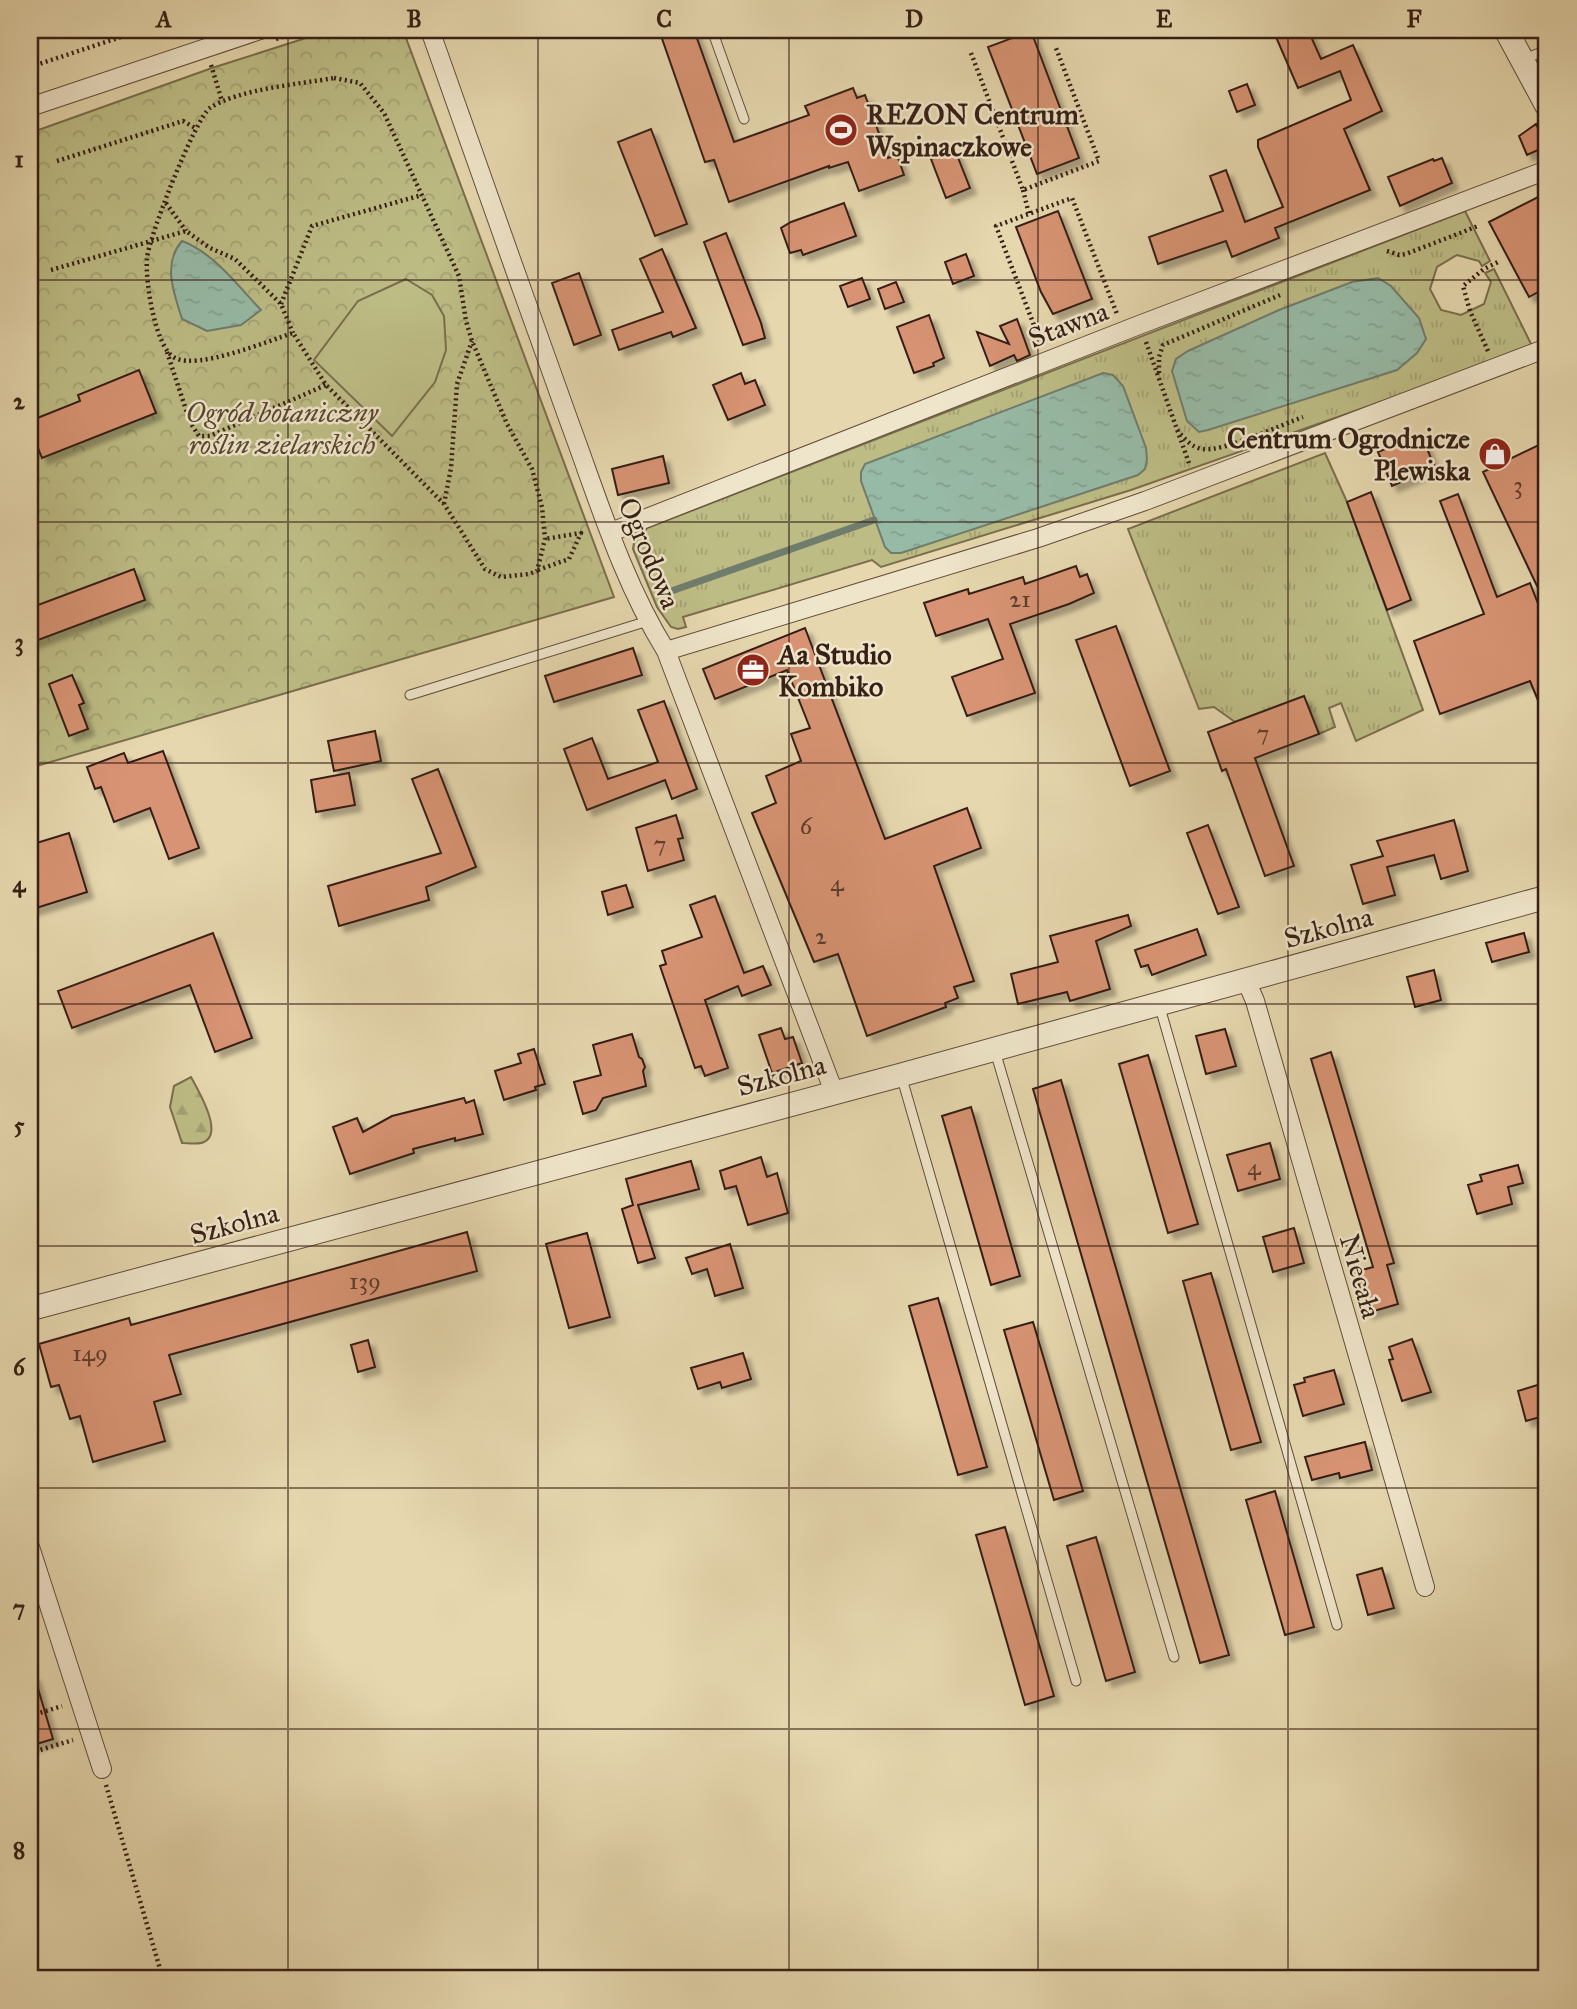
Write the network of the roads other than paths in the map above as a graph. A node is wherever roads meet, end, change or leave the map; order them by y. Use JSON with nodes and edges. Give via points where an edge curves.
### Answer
{"nodes":[{"id":1,"x":260,"y":30,"type":"edge"},
{"id":2,"x":430,"y":30,"type":"edge"},
{"id":3,"x":712,"y":30,"type":"edge"},
{"id":4,"x":1506,"y":30,"type":"edge"},
{"id":5,"x":1547,"y":50,"type":"edge"},
{"id":6,"x":1522,"y":59,"type":"junction"},
{"id":7,"x":30,"y":107,"type":"edge"},
{"id":8,"x":1547,"y":107,"type":"edge"},
{"id":9,"x":744,"y":119,"type":"dead end"},
{"id":10,"x":1547,"y":170,"type":"edge"},
{"id":11,"x":1547,"y":348,"type":"edge"},
{"id":12,"x":611,"y":532,"type":"junction"},
{"id":13,"x":648,"y":621,"type":"junction"},
{"id":14,"x":666,"y":651,"type":"junction"},
{"id":15,"x":410,"y":695,"type":"dead end"},
{"id":16,"x":1547,"y":897,"type":"edge"},
{"id":17,"x":1246,"y":980,"type":"junction"},
{"id":18,"x":1158,"y":1002,"type":"junction"},
{"id":19,"x":995,"y":1048,"type":"junction"},
{"id":20,"x":901,"y":1075,"type":"junction"},
{"id":21,"x":834,"y":1091,"type":"junction"},
{"id":22,"x":30,"y":1309,"type":"edge"},
{"id":23,"x":30,"y":1547,"type":"edge"},
{"id":24,"x":1425,"y":1587,"type":"dead end"},
{"id":25,"x":1337,"y":1625,"type":"dead end"},
{"id":26,"x":1174,"y":1657,"type":"dead end"},
{"id":27,"x":1076,"y":1681,"type":"dead end"},
{"id":28,"x":102,"y":1769,"type":"road end"}],
"edges":[{"from":1,"to":7,"type":"street"},
{"from":2,"to":12,"type":"street","name":"Ogrodowa"},
{"from":3,"to":9,"type":"lane"},
{"from":4,"to":6,"type":"street"},
{"from":5,"to":6,"type":"lane"},
{"from":6,"to":8,"type":"street"},
{"from":10,"to":12,"type":"street","name":"Stawna"},
{"from":11,"to":14,"type":"street","via":[[1196,483],[1038,538]]},
{"from":12,"to":13,"type":"street","name":"Ogrodowa"},
{"from":13,"to":14,"type":"street","name":"Ogrodowa"},
{"from":13,"to":15,"type":"lane"},
{"from":14,"to":21,"type":"street","name":"Ogrodowa"},
{"from":16,"to":17,"type":"street","name":"Szkolna"},
{"from":17,"to":18,"type":"street","name":"Szkolna"},
{"from":17,"to":24,"type":"street","name":"Niecała"},
{"from":18,"to":19,"type":"street","name":"Szkolna"},
{"from":18,"to":25,"type":"lane"},
{"from":19,"to":20,"type":"street","name":"Szkolna"},
{"from":19,"to":26,"type":"lane"},
{"from":20,"to":21,"type":"street","name":"Szkolna"},
{"from":20,"to":27,"type":"lane"},
{"from":21,"to":22,"type":"street","name":"Szkolna"},
{"from":23,"to":28,"type":"street"}]}
